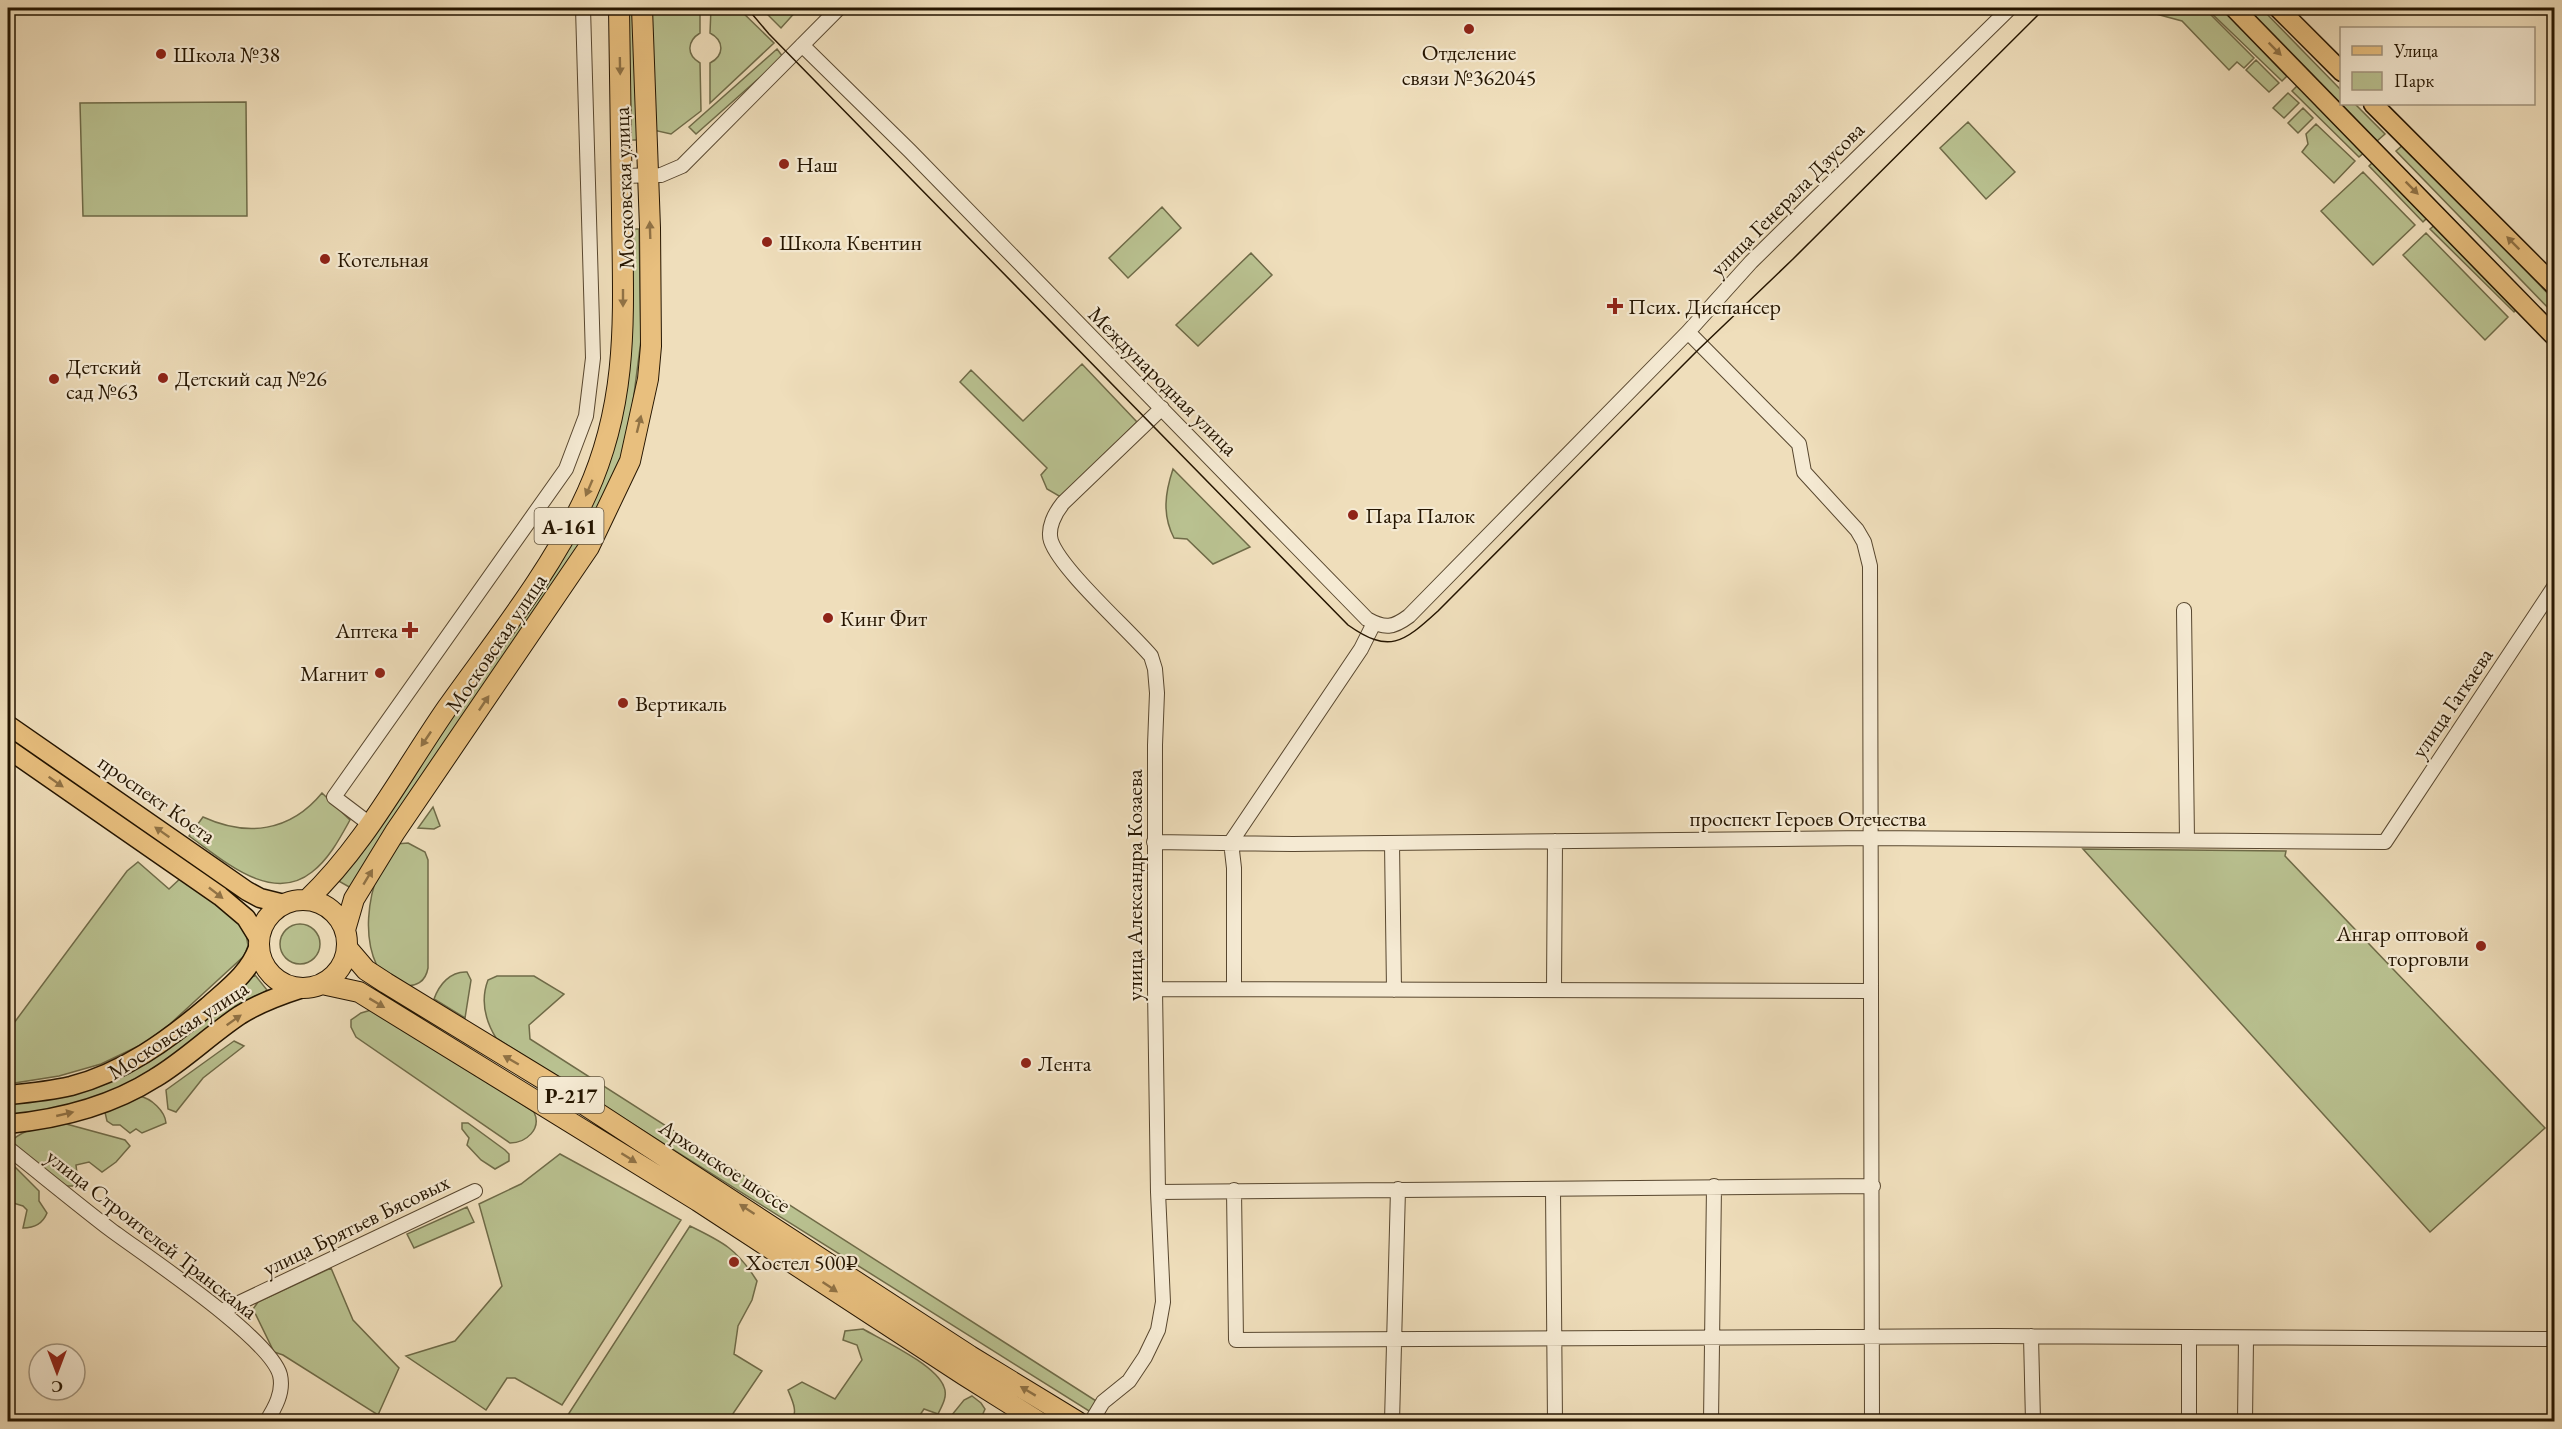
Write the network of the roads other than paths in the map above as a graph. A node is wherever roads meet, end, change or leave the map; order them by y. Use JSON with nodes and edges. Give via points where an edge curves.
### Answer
{"nodes":[{"id":1,"x":583,"y":8,"type":"edge"},
{"id":2,"x":620,"y":8,"type":"edge"},
{"id":3,"x":642,"y":8,"type":"edge"},
{"id":4,"x":839,"y":8,"type":"edge"},
{"id":5,"x":2010,"y":8,"type":"edge"},
{"id":6,"x":2234,"y":8,"type":"edge"},
{"id":7,"x":2278,"y":8,"type":"edge"},
{"id":8,"x":802,"y":45,"type":"junction"},
{"id":9,"x":2340,"y":70,"type":"edge"},
{"id":10,"x":2374,"y":105,"type":"edge"},
{"id":11,"x":648,"y":175,"type":"junction"},
{"id":12,"x":621,"y":176,"type":"junction"},
{"id":13,"x":2554,"y":285,"type":"edge"},
{"id":14,"x":1688,"y":332,"type":"junction"},
{"id":15,"x":2554,"y":336,"type":"edge"},
{"id":16,"x":1162,"y":408,"type":"junction"},
{"id":17,"x":2554,"y":587,"type":"edge"},
{"id":18,"x":2184,"y":610,"type":"dead end"},
{"id":19,"x":1374,"y":623,"type":"junction"},
{"id":20,"x":1394,"y":627,"type":"joint"},
{"id":21,"x":8,"y":725,"type":"edge"},
{"id":22,"x":8,"y":749,"type":"edge"},
{"id":23,"x":370,"y":825,"type":"junction"},
{"id":24,"x":1870,"y":838,"type":"junction"},
{"id":25,"x":2187,"y":840,"type":"junction"},
{"id":26,"x":1555,"y":841,"type":"junction"},
{"id":27,"x":1154,"y":842,"type":"junction"},
{"id":28,"x":1231,"y":842,"type":"junction"},
{"id":29,"x":2385,"y":842,"type":"joint"},
{"id":30,"x":1392,"y":843,"type":"junction"},
{"id":31,"x":307,"y":900,"type":"junction"},
{"id":32,"x":284,"y":904,"type":"junction"},
{"id":33,"x":346,"y":940,"type":"junction"},
{"id":34,"x":259,"y":944,"type":"junction"},
{"id":35,"x":322,"y":984,"type":"junction"},
{"id":36,"x":303,"y":988,"type":"junction"},
{"id":37,"x":1155,"y":989,"type":"junction"},
{"id":38,"x":1234,"y":989,"type":"junction"},
{"id":39,"x":1394,"y":990,"type":"junction"},
{"id":40,"x":1554,"y":990,"type":"junction"},
{"id":41,"x":1871,"y":991,"type":"junction"},
{"id":42,"x":8,"y":1095,"type":"edge"},
{"id":43,"x":8,"y":1124,"type":"edge"},
{"id":44,"x":8,"y":1148,"type":"edge"},
{"id":45,"x":1714,"y":1186,"type":"junction"},
{"id":46,"x":1873,"y":1186,"type":"junction"},
{"id":47,"x":1398,"y":1189,"type":"junction"},
{"id":48,"x":1553,"y":1189,"type":"junction"},
{"id":49,"x":1234,"y":1190,"type":"junction"},
{"id":50,"x":475,"y":1191,"type":"dead end"},
{"id":51,"x":1158,"y":1192,"type":"junction"},
{"id":52,"x":222,"y":1311,"type":"junction"},
{"id":53,"x":2031,"y":1336,"type":"junction"},
{"id":54,"x":1554,"y":1338,"type":"junction"},
{"id":55,"x":1713,"y":1338,"type":"junction"},
{"id":56,"x":1872,"y":1338,"type":"junction"},
{"id":57,"x":2189,"y":1338,"type":"junction"},
{"id":58,"x":2246,"y":1339,"type":"junction"},
{"id":59,"x":2554,"y":1339,"type":"edge"},
{"id":60,"x":1393,"y":1340,"type":"junction"},
{"id":61,"x":266,"y":1422,"type":"edge"},
{"id":62,"x":1039,"y":1422,"type":"edge"},
{"id":63,"x":1078,"y":1422,"type":"edge"},
{"id":64,"x":1091,"y":1422,"type":"edge"},
{"id":65,"x":1392,"y":1422,"type":"edge"},
{"id":66,"x":1555,"y":1422,"type":"edge"},
{"id":67,"x":1711,"y":1422,"type":"edge"},
{"id":68,"x":1872,"y":1422,"type":"edge"},
{"id":69,"x":2033,"y":1422,"type":"edge"},
{"id":70,"x":2189,"y":1422,"type":"edge"},
{"id":71,"x":2245,"y":1422,"type":"edge"}],
"edges":[{"from":1,"to":23,"type":"street","via":[[593,358],[586,416],[566,469],[334,797]]},
{"from":2,"to":12,"type":"highway","name":"Московская улица","number":"А-161","one_way":true},
{"from":3,"to":11,"type":"highway","name":"Московская улица","number":"А-161"},
{"from":4,"to":8,"type":"street"},
{"from":5,"to":14,"type":"street","name":"улица Генерала Дзусова","via":[[1750,262]]},
{"from":6,"to":15,"type":"main road","one_way":true},
{"from":7,"to":9,"type":"main road"},
{"from":8,"to":11,"type":"street","via":[[682,166],[661,175]]},
{"from":8,"to":16,"type":"street","name":"Международная улица"},
{"from":13,"to":10,"type":"main road","one_way":true},
{"from":11,"to":12,"type":"street"},
{"from":33,"to":11,"type":"highway","name":"Московская улица","number":"А-161","one_way":true,"via":[[354,899],[590,547],[625,474],[643,406],[651,346]]},
{"from":12,"to":23,"type":"highway","name":"Московская улица","number":"А-161","one_way":true,"via":[[623,353],[610,427],[596,471],[558,549]]},
{"from":14,"to":20,"type":"street","name":"улица Генерала Дзусова"},
{"from":14,"to":24,"type":"street","via":[[1799,444],[1804,472],[1864,542],[1870,566]]},
{"from":16,"to":19,"type":"street","name":"Международная улица"},
{"from":16,"to":27,"type":"street","name":"улица Александра Козаева","via":[[1063,503],[1055,514],[1050,540],[1065,563],[1151,656],[1157,693]]},
{"from":17,"to":29,"type":"street","name":"улица Гагкаева"},
{"from":18,"to":25,"type":"street"},
{"from":19,"to":20,"type":"street","name":"Международная улица"},
{"from":19,"to":28,"type":"street","via":[[1361,649]]},
{"from":32,"to":21,"type":"main road","name":"проспект Коста","one_way":true,"via":[[247,891]]},
{"from":22,"to":34,"type":"main road","name":"проспект Коста","one_way":true,"via":[[220,896],[246,918]]},
{"from":23,"to":31,"type":"highway","name":"Московская улица","number":"А-161","via":[[329,879]]},
{"from":24,"to":25,"type":"street","name":"проспект Героев Отечества"},
{"from":24,"to":26,"type":"street","name":"проспект Героев Отечества"},
{"from":24,"to":41,"type":"street"},
{"from":25,"to":29,"type":"street","name":"проспект Героев Отечества"},
{"from":26,"to":30,"type":"street","name":"проспект Героев Отечества"},
{"from":26,"to":40,"type":"street"},
{"from":27,"to":28,"type":"street","name":"проспект Героев Отечества"},
{"from":27,"to":37,"type":"street","name":"улица Александра Козаева"},
{"from":28,"to":30,"type":"street","name":"проспект Героев Отечества"},
{"from":28,"to":38,"type":"street"},
{"from":30,"to":39,"type":"street"},
{"from":31,"to":32,"type":"highway"},
{"from":31,"to":33,"type":"highway","via":[[328,907],[337,915]]},
{"from":32,"to":34,"type":"highway","via":[[267,917]]},
{"from":33,"to":35,"type":"highway","via":[[339,970]]},
{"from":63,"to":33,"type":"highway","name":"Архонское шоссе","number":"Р-217","one_way":true,"via":[[576,1099],[366,970]]},
{"from":34,"to":36,"type":"highway","via":[[268,972],[285,985]]},
{"from":34,"to":42,"type":"main road","name":"Московская улица","via":[[253,963],[232,985],[141,1057],[71,1086]]},
{"from":35,"to":36,"type":"highway"},
{"from":35,"to":62,"type":"highway","name":"Архонское шоссе","number":"Р-217","one_way":true,"via":[[359,992],[698,1201]]},
{"from":43,"to":36,"type":"main road","name":"Московская улица","one_way":true,"via":[[99,1106],[157,1077],[240,1015],[265,1001]]},
{"from":37,"to":38,"type":"street"},
{"from":37,"to":51,"type":"street","name":"улица Александра Козаева"},
{"from":38,"to":39,"type":"street"},
{"from":39,"to":40,"type":"street"},
{"from":40,"to":41,"type":"street"},
{"from":41,"to":46,"type":"street"},
{"from":44,"to":52,"type":"street","name":"улица Строителей Транскама"},
{"from":45,"to":46,"type":"street"},
{"from":45,"to":48,"type":"street"},
{"from":45,"to":55,"type":"street"},
{"from":46,"to":56,"type":"street"},
{"from":47,"to":48,"type":"street"},
{"from":47,"to":49,"type":"street"},
{"from":47,"to":60,"type":"street"},
{"from":48,"to":54,"type":"street"},
{"from":49,"to":51,"type":"street"},
{"from":49,"to":60,"type":"street","via":[[1236,1340]]},
{"from":50,"to":52,"type":"street","name":"улица Брятьев Бясовых"},
{"from":51,"to":64,"type":"street","name":"улица Александра Козаева","via":[[1163,1302],[1158,1330],[1129,1381],[1103,1402]]},
{"from":52,"to":61,"type":"street","name":"улица Строителей Транскама","via":[[262,1349],[279,1374],[280,1392]]},
{"from":53,"to":56,"type":"street"},
{"from":53,"to":57,"type":"street"},
{"from":53,"to":69,"type":"street"},
{"from":54,"to":55,"type":"street"},
{"from":54,"to":60,"type":"street"},
{"from":54,"to":66,"type":"street"},
{"from":55,"to":56,"type":"street"},
{"from":55,"to":67,"type":"street"},
{"from":56,"to":68,"type":"street"},
{"from":57,"to":58,"type":"street"},
{"from":57,"to":70,"type":"street"},
{"from":58,"to":59,"type":"street"},
{"from":58,"to":71,"type":"street"},
{"from":60,"to":65,"type":"street"}]}
